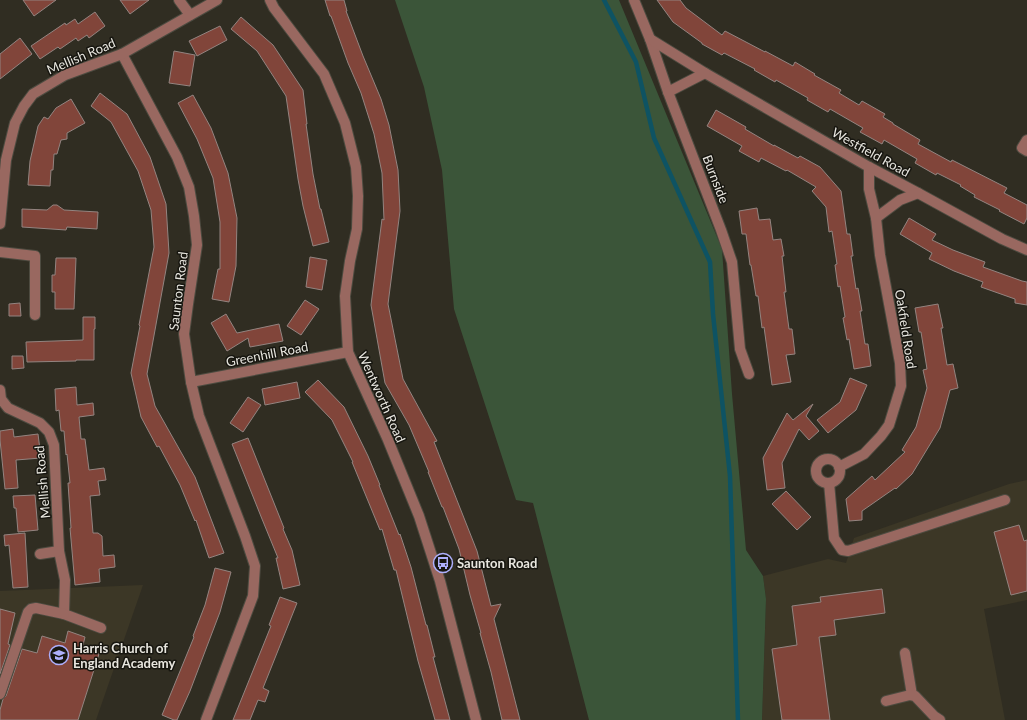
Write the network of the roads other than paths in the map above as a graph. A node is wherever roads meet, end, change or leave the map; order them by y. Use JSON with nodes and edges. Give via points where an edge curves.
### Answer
{"nodes":[{"id":1,"x":178,"y":0,"type":"edge"},
{"id":2,"x":217,"y":0,"type":"edge"},
{"id":3,"x":270,"y":0,"type":"edge"},
{"id":4,"x":634,"y":0,"type":"edge"},
{"id":5,"x":190,"y":15,"type":"junction"},
{"id":6,"x":650,"y":39,"type":"junction"},
{"id":7,"x":122,"y":54,"type":"junction"},
{"id":8,"x":705,"y":73,"type":"junction"},
{"id":9,"x":668,"y":92,"type":"junction"},
{"id":10,"x":1027,"y":140,"type":"edge"},
{"id":11,"x":1027,"y":151,"type":"edge"},
{"id":12,"x":869,"y":167,"type":"junction"},
{"id":13,"x":918,"y":192,"type":"junction"},
{"id":14,"x":876,"y":218,"type":"junction"},
{"id":15,"x":0,"y":224,"type":"edge"},
{"id":16,"x":1027,"y":250,"type":"edge"},
{"id":17,"x":0,"y":252,"type":"edge"},
{"id":18,"x":35,"y":315,"type":"dead end"},
{"id":19,"x":348,"y":352,"type":"junction"},
{"id":20,"x":749,"y":374,"type":"dead end"},
{"id":21,"x":191,"y":382,"type":"junction"},
{"id":22,"x":0,"y":390,"type":"edge"},
{"id":23,"x":839,"y":466,"type":"junction"},
{"id":24,"x":829,"y":483,"type":"junction"},
{"id":25,"x":1005,"y":500,"type":"dead end"},
{"id":26,"x":59,"y":551,"type":"junction"},
{"id":27,"x":40,"y":554,"type":"dead end"},
{"id":28,"x":64,"y":614,"type":"junction"},
{"id":29,"x":101,"y":628,"type":"dead end"},
{"id":30,"x":905,"y":653,"type":"dead end"},
{"id":31,"x":0,"y":694,"type":"edge"},
{"id":32,"x":912,"y":695,"type":"junction"},
{"id":33,"x":886,"y":701,"type":"dead end"},
{"id":34,"x":206,"y":720,"type":"edge"},
{"id":35,"x":476,"y":720,"type":"edge"},
{"id":36,"x":940,"y":720,"type":"edge"}],
"edges":[{"from":1,"to":5,"type":"street"},
{"from":2,"to":5,"type":"street","name":"Mellish Road"},
{"from":3,"to":19,"type":"street","name":"Wentworth Road","via":[[324,74],[345,123],[356,167],[357,229],[345,296]]},
{"from":4,"to":6,"type":"street","name":"Burnside"},
{"from":5,"to":7,"type":"street","name":"Mellish Road"},
{"from":6,"to":8,"type":"street","name":"Westfield Road"},
{"from":6,"to":9,"type":"street","name":"Burnside"},
{"from":7,"to":15,"type":"street","name":"Mellish Road","via":[[65,75],[46,85],[33,94],[24,106],[15,123],[6,160]]},
{"from":7,"to":21,"type":"street","name":"Saunton Road","via":[[177,157],[189,187],[197,245],[184,334]]},
{"from":8,"to":9,"type":"street"},
{"from":8,"to":12,"type":"street","name":"Westfield Road"},
{"from":9,"to":20,"type":"street","name":"Burnside","via":[[732,262],[740,349]]},
{"from":10,"to":11,"type":"street","via":[[1022,148]]},
{"from":12,"to":13,"type":"street","name":"Westfield Road"},
{"from":12,"to":14,"type":"street","name":"Oakfield Road","via":[[869,189]]},
{"from":13,"to":14,"type":"street","via":[[900,200]]},
{"from":13,"to":16,"type":"street","name":"Westfield Road","via":[[1002,239]]},
{"from":14,"to":23,"type":"street","name":"Oakfield Road","via":[[880,255],[900,363],[901,386],[888,425],[881,436],[864,454]]},
{"from":17,"to":18,"type":"street","via":[[36,256]]},
{"from":19,"to":21,"type":"street","name":"Greenhill Road"},
{"from":19,"to":35,"type":"street","name":"Wentworth Road","via":[[419,516],[440,580]]},
{"from":21,"to":34,"type":"street","name":"Saunton Road","via":[[199,416],[255,566],[253,596]]},
{"from":22,"to":26,"type":"street","name":"Mellish Road","via":[[1,399],[8,408],[40,423],[49,432],[54,445]]},
{"from":23,"to":24,"type":"street","via":[[839,478]]},
{"from":23,"to":24,"type":"street","via":[[830,459],[819,463],[816,471],[818,479]]},
{"from":24,"to":25,"type":"street","via":[[834,538],[842,550],[848,551]]},
{"from":26,"to":27,"type":"street"},
{"from":26,"to":28,"type":"street","name":"Mellish Road","via":[[65,580]]},
{"from":28,"to":29,"type":"street"},
{"from":28,"to":31,"type":"street","via":[[36,608],[28,612]]},
{"from":30,"to":32,"type":"street"},
{"from":32,"to":33,"type":"street"},
{"from":32,"to":36,"type":"street"}]}
